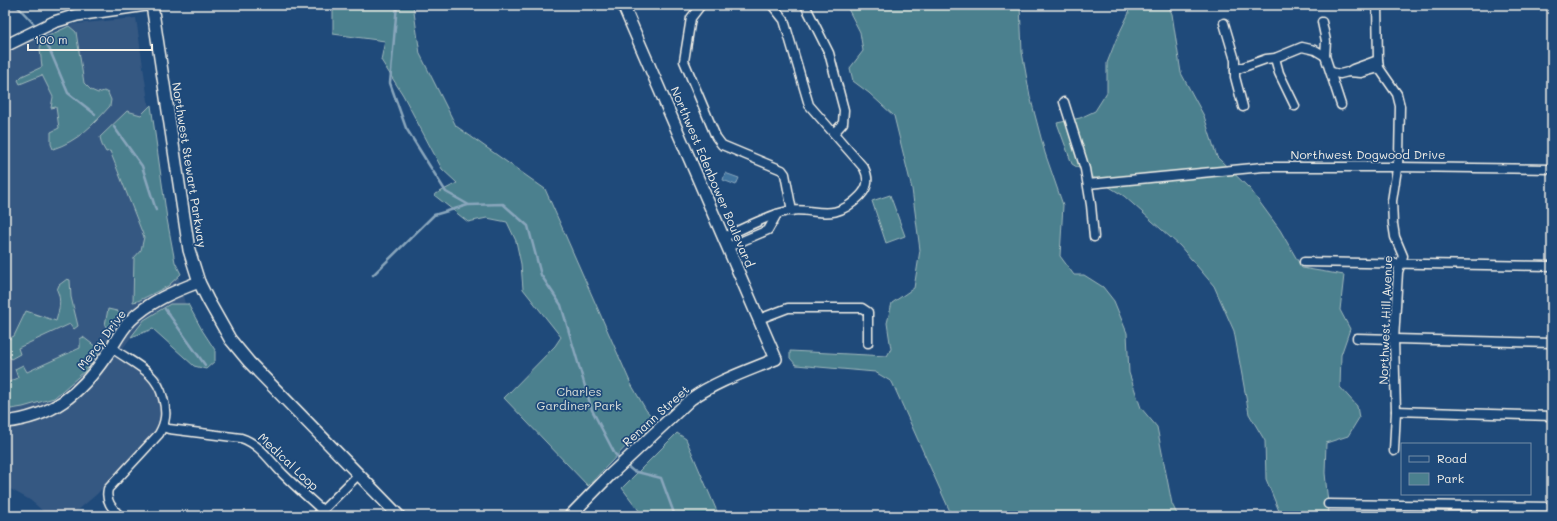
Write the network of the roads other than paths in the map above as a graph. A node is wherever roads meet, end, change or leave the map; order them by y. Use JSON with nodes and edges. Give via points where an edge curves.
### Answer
{"nodes":[{"id":1,"x":146,"y":5,"type":"edge"},
{"id":2,"x":152,"y":5,"type":"edge"},
{"id":3,"x":623,"y":5,"type":"edge"},
{"id":4,"x":701,"y":5,"type":"edge"},
{"id":5,"x":772,"y":5,"type":"edge"},
{"id":6,"x":805,"y":5,"type":"edge"},
{"id":7,"x":1377,"y":5,"type":"edge"},
{"id":8,"x":1322,"y":22,"type":"dead end"},
{"id":9,"x":1224,"y":24,"type":"dead end"},
{"id":10,"x":5,"y":46,"type":"edge"},
{"id":11,"x":1325,"y":56,"type":"junction"},
{"id":12,"x":1275,"y":58,"type":"junction"},
{"id":13,"x":1378,"y":64,"type":"junction"},
{"id":14,"x":1235,"y":70,"type":"junction"},
{"id":15,"x":1331,"y":72,"type":"junction"},
{"id":16,"x":1064,"y":102,"type":"dead end"},
{"id":17,"x":1341,"y":105,"type":"dead end"},
{"id":18,"x":1295,"y":106,"type":"dead end"},
{"id":19,"x":1244,"y":107,"type":"dead end"},
{"id":20,"x":834,"y":134,"type":"junction"},
{"id":21,"x":1397,"y":167,"type":"junction"},
{"id":22,"x":1552,"y":169,"type":"edge"},
{"id":23,"x":1088,"y":184,"type":"junction"},
{"id":24,"x":792,"y":211,"type":"junction"},
{"id":25,"x":777,"y":214,"type":"junction"},
{"id":26,"x":1094,"y":237,"type":"dead end"},
{"id":27,"x":726,"y":242,"type":"junction"},
{"id":28,"x":1304,"y":262,"type":"dead end"},
{"id":29,"x":1401,"y":264,"type":"junction"},
{"id":30,"x":1552,"y":266,"type":"edge"},
{"id":31,"x":199,"y":282,"type":"junction"},
{"id":32,"x":759,"y":319,"type":"junction"},
{"id":33,"x":1357,"y":338,"type":"dead end"},
{"id":34,"x":1394,"y":340,"type":"junction"},
{"id":35,"x":1552,"y":342,"type":"edge"},
{"id":36,"x":868,"y":343,"type":"dead end"},
{"id":37,"x":112,"y":348,"type":"junction"},
{"id":38,"x":776,"y":359,"type":"joint"},
{"id":39,"x":1396,"y":412,"type":"junction"},
{"id":40,"x":1552,"y":416,"type":"edge"},
{"id":41,"x":5,"y":422,"type":"edge"},
{"id":42,"x":163,"y":427,"type":"junction"},
{"id":43,"x":1394,"y":451,"type":"dead end"},
{"id":44,"x":358,"y":475,"type":"junction"},
{"id":45,"x":1328,"y":504,"type":"dead end"},
{"id":46,"x":1552,"y":507,"type":"edge"},
{"id":47,"x":320,"y":513,"type":"edge"},
{"id":48,"x":120,"y":516,"type":"edge"},
{"id":49,"x":399,"y":516,"type":"edge"},
{"id":50,"x":570,"y":516,"type":"edge"}],
"edges":[{"from":1,"to":10,"type":"street","via":[[63,19]]},
{"from":2,"to":31,"type":"street","name":"Northwest Stewart Parkway","via":[[186,240]]},
{"from":3,"to":27,"type":"street","name":"Northwest Edenbower Boulevard"},
{"from":4,"to":24,"type":"street","via":[[691,18],[684,61],[716,137],[722,145],[782,170]]},
{"from":5,"to":20,"type":"street","via":[[784,20],[809,105]]},
{"from":6,"to":20,"type":"street","via":[[830,53],[844,110],[843,123]]},
{"from":7,"to":13,"type":"street"},
{"from":8,"to":11,"type":"street","via":[[1326,42]]},
{"from":9,"to":14,"type":"street","via":[[1235,60]]},
{"from":11,"to":12,"type":"street","via":[[1302,47]]},
{"from":11,"to":15,"type":"street"},
{"from":12,"to":14,"type":"street"},
{"from":12,"to":18,"type":"street","via":[[1279,73]]},
{"from":13,"to":15,"type":"street","via":[[1340,74]]},
{"from":13,"to":21,"type":"street","name":"Northwest Hill Avenue","via":[[1399,100]]},
{"from":14,"to":19,"type":"street"},
{"from":15,"to":17,"type":"street"},
{"from":16,"to":23,"type":"street"},
{"from":20,"to":24,"type":"street","via":[[864,168],[868,180],[865,189],[842,210]]},
{"from":21,"to":22,"type":"street","name":"Northwest Dogwood Drive"},
{"from":21,"to":23,"type":"street","name":"Northwest Dogwood Drive","via":[[1262,167]]},
{"from":21,"to":29,"type":"street","name":"Northwest Hill Avenue","via":[[1392,213],[1395,237],[1403,256]]},
{"from":23,"to":26,"type":"street"},
{"from":24,"to":25,"type":"street"},
{"from":25,"to":27,"type":"street"},
{"from":25,"to":27,"type":"street","via":[[768,230]]},
{"from":27,"to":32,"type":"street","name":"Northwest Edenbower Boulevard"},
{"from":28,"to":29,"type":"street"},
{"from":29,"to":30,"type":"street"},
{"from":29,"to":34,"type":"street","name":"Northwest Hill Avenue","via":[[1398,272]]},
{"from":31,"to":37,"type":"street","name":"Mercy Drive","via":[[168,295],[136,315]]},
{"from":31,"to":44,"type":"street","name":"Northwest Stewart Parkway","via":[[220,322],[240,351]]},
{"from":32,"to":36,"type":"street","via":[[788,308],[862,308],[868,312]]},
{"from":32,"to":38,"type":"street","name":"Northwest Edenbower Boulevard"},
{"from":33,"to":34,"type":"street"},
{"from":34,"to":35,"type":"street"},
{"from":34,"to":39,"type":"street","name":"Northwest Hill Avenue"},
{"from":37,"to":41,"type":"street","name":"Mercy Drive","via":[[86,383],[67,399],[45,412]]},
{"from":37,"to":42,"type":"street","via":[[144,369],[159,386],[166,414]]},
{"from":38,"to":50,"type":"street","name":"Renann Street","via":[[704,390],[680,408]]},
{"from":39,"to":40,"type":"street"},
{"from":39,"to":43,"type":"street","name":"Northwest Hill Avenue"},
{"from":42,"to":47,"type":"street","name":"Medical Loop","via":[[249,441],[256,445]]},
{"from":42,"to":48,"type":"street","via":[[154,441],[108,489],[108,501]]},
{"from":44,"to":47,"type":"street"},
{"from":44,"to":49,"type":"street","name":"Northwest Stewart Parkway"},
{"from":45,"to":46,"type":"street"}]}
